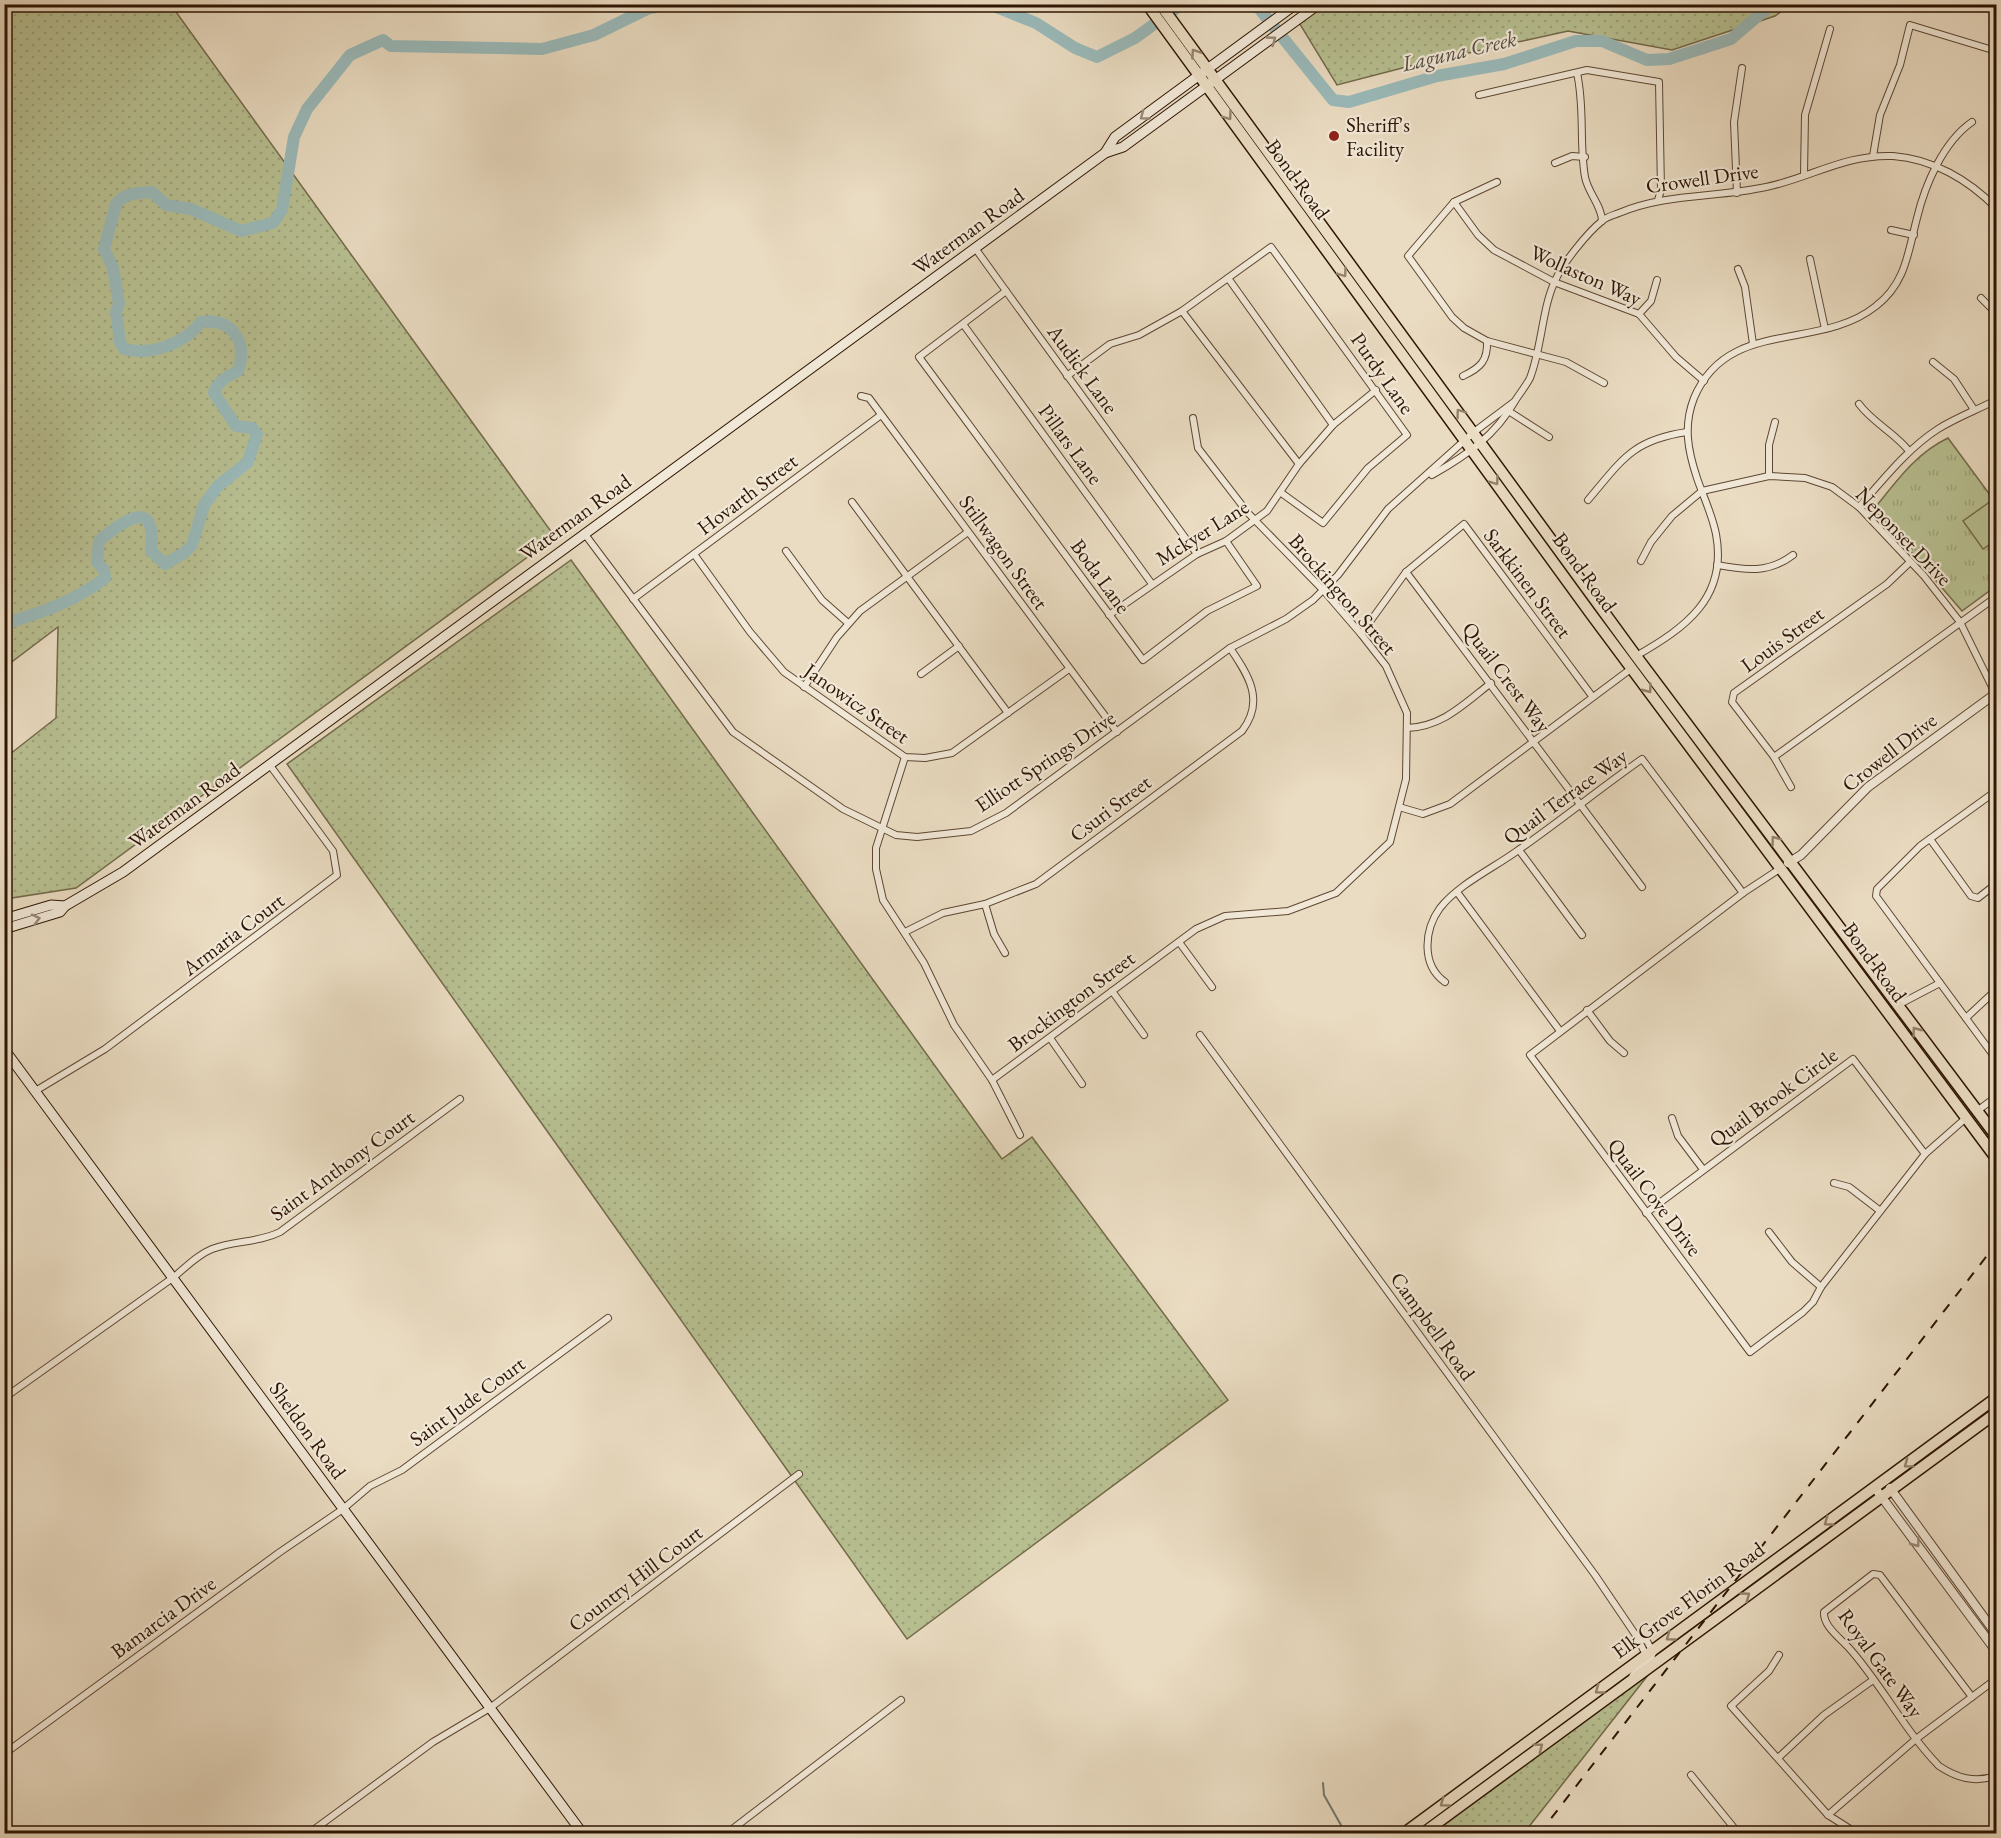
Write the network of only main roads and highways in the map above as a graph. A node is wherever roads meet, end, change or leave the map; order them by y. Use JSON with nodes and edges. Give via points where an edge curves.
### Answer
{"nodes":[{"id":1,"x":1296,"y":4,"type":"edge"},
{"id":2,"x":1319,"y":4,"type":"edge"},
{"id":3,"x":1154,"y":6,"type":"edge"},
{"id":4,"x":1203,"y":74,"type":"junction"},
{"id":5,"x":1211,"y":85,"type":"junction"},
{"id":6,"x":1105,"y":153,"type":"junction"},
{"id":7,"x":1477,"y":447,"type":"junction"},
{"id":8,"x":1591,"y":614,"type":"junction"},
{"id":9,"x":1636,"y":656,"type":"junction"},
{"id":10,"x":1786,"y":864,"type":"junction"},
{"id":11,"x":65,"y":906,"type":"junction"},
{"id":12,"x":4,"y":919,"type":"edge"},
{"id":13,"x":4,"y":929,"type":"edge"},
{"id":14,"x":1849,"y":959,"type":"junction"},
{"id":15,"x":1897,"y":1006,"type":"junction"},
{"id":16,"x":4,"y":1049,"type":"edge"},
{"id":17,"x":1922,"y":1059,"type":"junction"},
{"id":18,"x":1977,"y":1111,"type":"junction"},
{"id":19,"x":1966,"y":1118,"type":"junction"},
{"id":20,"x":1996,"y":1136,"type":"edge"},
{"id":21,"x":1996,"y":1147,"type":"edge"},
{"id":22,"x":1996,"y":1158,"type":"edge"},
{"id":23,"x":1996,"y":1400,"type":"edge"},
{"id":24,"x":1992,"y":1416,"type":"edge"},
{"id":25,"x":1966,"y":1420,"type":"junction"},
{"id":26,"x":1941,"y":1453,"type":"junction"},
{"id":27,"x":1888,"y":1485,"type":"junction"},
{"id":28,"x":1878,"y":1492,"type":"junction"},
{"id":29,"x":1649,"y":1653,"type":"junction"},
{"id":30,"x":1631,"y":1681,"type":"junction"},
{"id":31,"x":583,"y":1833,"type":"edge"},
{"id":32,"x":1402,"y":1833,"type":"edge"},
{"id":33,"x":1422,"y":1833,"type":"edge"}],
"edges":[{"from":1,"to":4,"type":"main road","name":"Waterman Road"},
{"from":5,"to":2,"type":"main road","name":"Waterman Road","one_way":true},
{"from":3,"to":4,"type":"main road","name":"Bond Road","via":[[1168,35]]},
{"from":4,"to":3,"type":"main road","name":"Bond Road","one_way":true,"via":[[1179,29]]},
{"from":4,"to":5,"type":"main road","name":"Bond Road"},
{"from":4,"to":6,"type":"main road","name":"Waterman Road","one_way":true,"via":[[1115,137]]},
{"from":5,"to":6,"type":"main road","name":"Waterman Road","via":[[1123,147]]},
{"from":5,"to":7,"type":"main road","name":"Bond Road"},
{"from":6,"to":11,"type":"main road","name":"Waterman Road","via":[[123,872]]},
{"from":7,"to":8,"type":"main road","name":"Bond Road","one_way":true},
{"from":7,"to":9,"type":"main road","name":"Bond Road"},
{"from":8,"to":9,"type":"main road","via":[[1602,618]]},
{"from":8,"to":10,"type":"main road","name":"Bond Road","one_way":true},
{"from":10,"to":9,"type":"main road","name":"Bond Road","one_way":true},
{"from":10,"to":14,"type":"main road","name":"Bond Road"},
{"from":10,"to":15,"type":"main road","name":"Bond Road"},
{"from":11,"to":12,"type":"main road","name":"Waterman Road","via":[[51,905]]},
{"from":13,"to":11,"type":"main road","name":"Waterman Road","one_way":true,"via":[[52,915]]},
{"from":14,"to":15,"type":"main road","via":[[1889,1005]]},
{"from":14,"to":17,"type":"main road","name":"Bond Road"},
{"from":18,"to":15,"type":"main road","name":"Bond Road","one_way":true},
{"from":16,"to":31,"type":"main road","name":"Sheldon Road"},
{"from":17,"to":18,"type":"main road","via":[[1932,1064],[1968,1110]]},
{"from":17,"to":19,"type":"main road","name":"Bond Road"},
{"from":18,"to":20,"type":"main road","name":"Bond Road"},
{"from":19,"to":21,"type":"main road","via":[[1978,1124]]},
{"from":19,"to":22,"type":"main road","name":"Bond Road"},
{"from":23,"to":24,"type":"main road","via":[[1988,1411]]},
{"from":23,"to":25,"type":"main road","name":"Elk Grove Florin Road"},
{"from":24,"to":26,"type":"main road","name":"Elk Grove Florin Road"},
{"from":25,"to":26,"type":"main road","via":[[1965,1427]]},
{"from":25,"to":27,"type":"main road","name":"Elk Grove Florin Road","one_way":true},
{"from":26,"to":27,"type":"main road","name":"Elk Grove Florin Road"},
{"from":27,"to":28,"type":"main road","name":"Elk Grove Florin Road"},
{"from":28,"to":29,"type":"main road","name":"Elk Grove Florin Road","one_way":true},
{"from":30,"to":28,"type":"main road","name":"Elk Grove Florin Road","one_way":true},
{"from":29,"to":30,"type":"main road","via":[[1649,1659]]},
{"from":29,"to":32,"type":"main road","name":"Elk Grove Florin Road","one_way":true},
{"from":33,"to":30,"type":"main road","name":"Elk Grove Florin Road","one_way":true}]}
